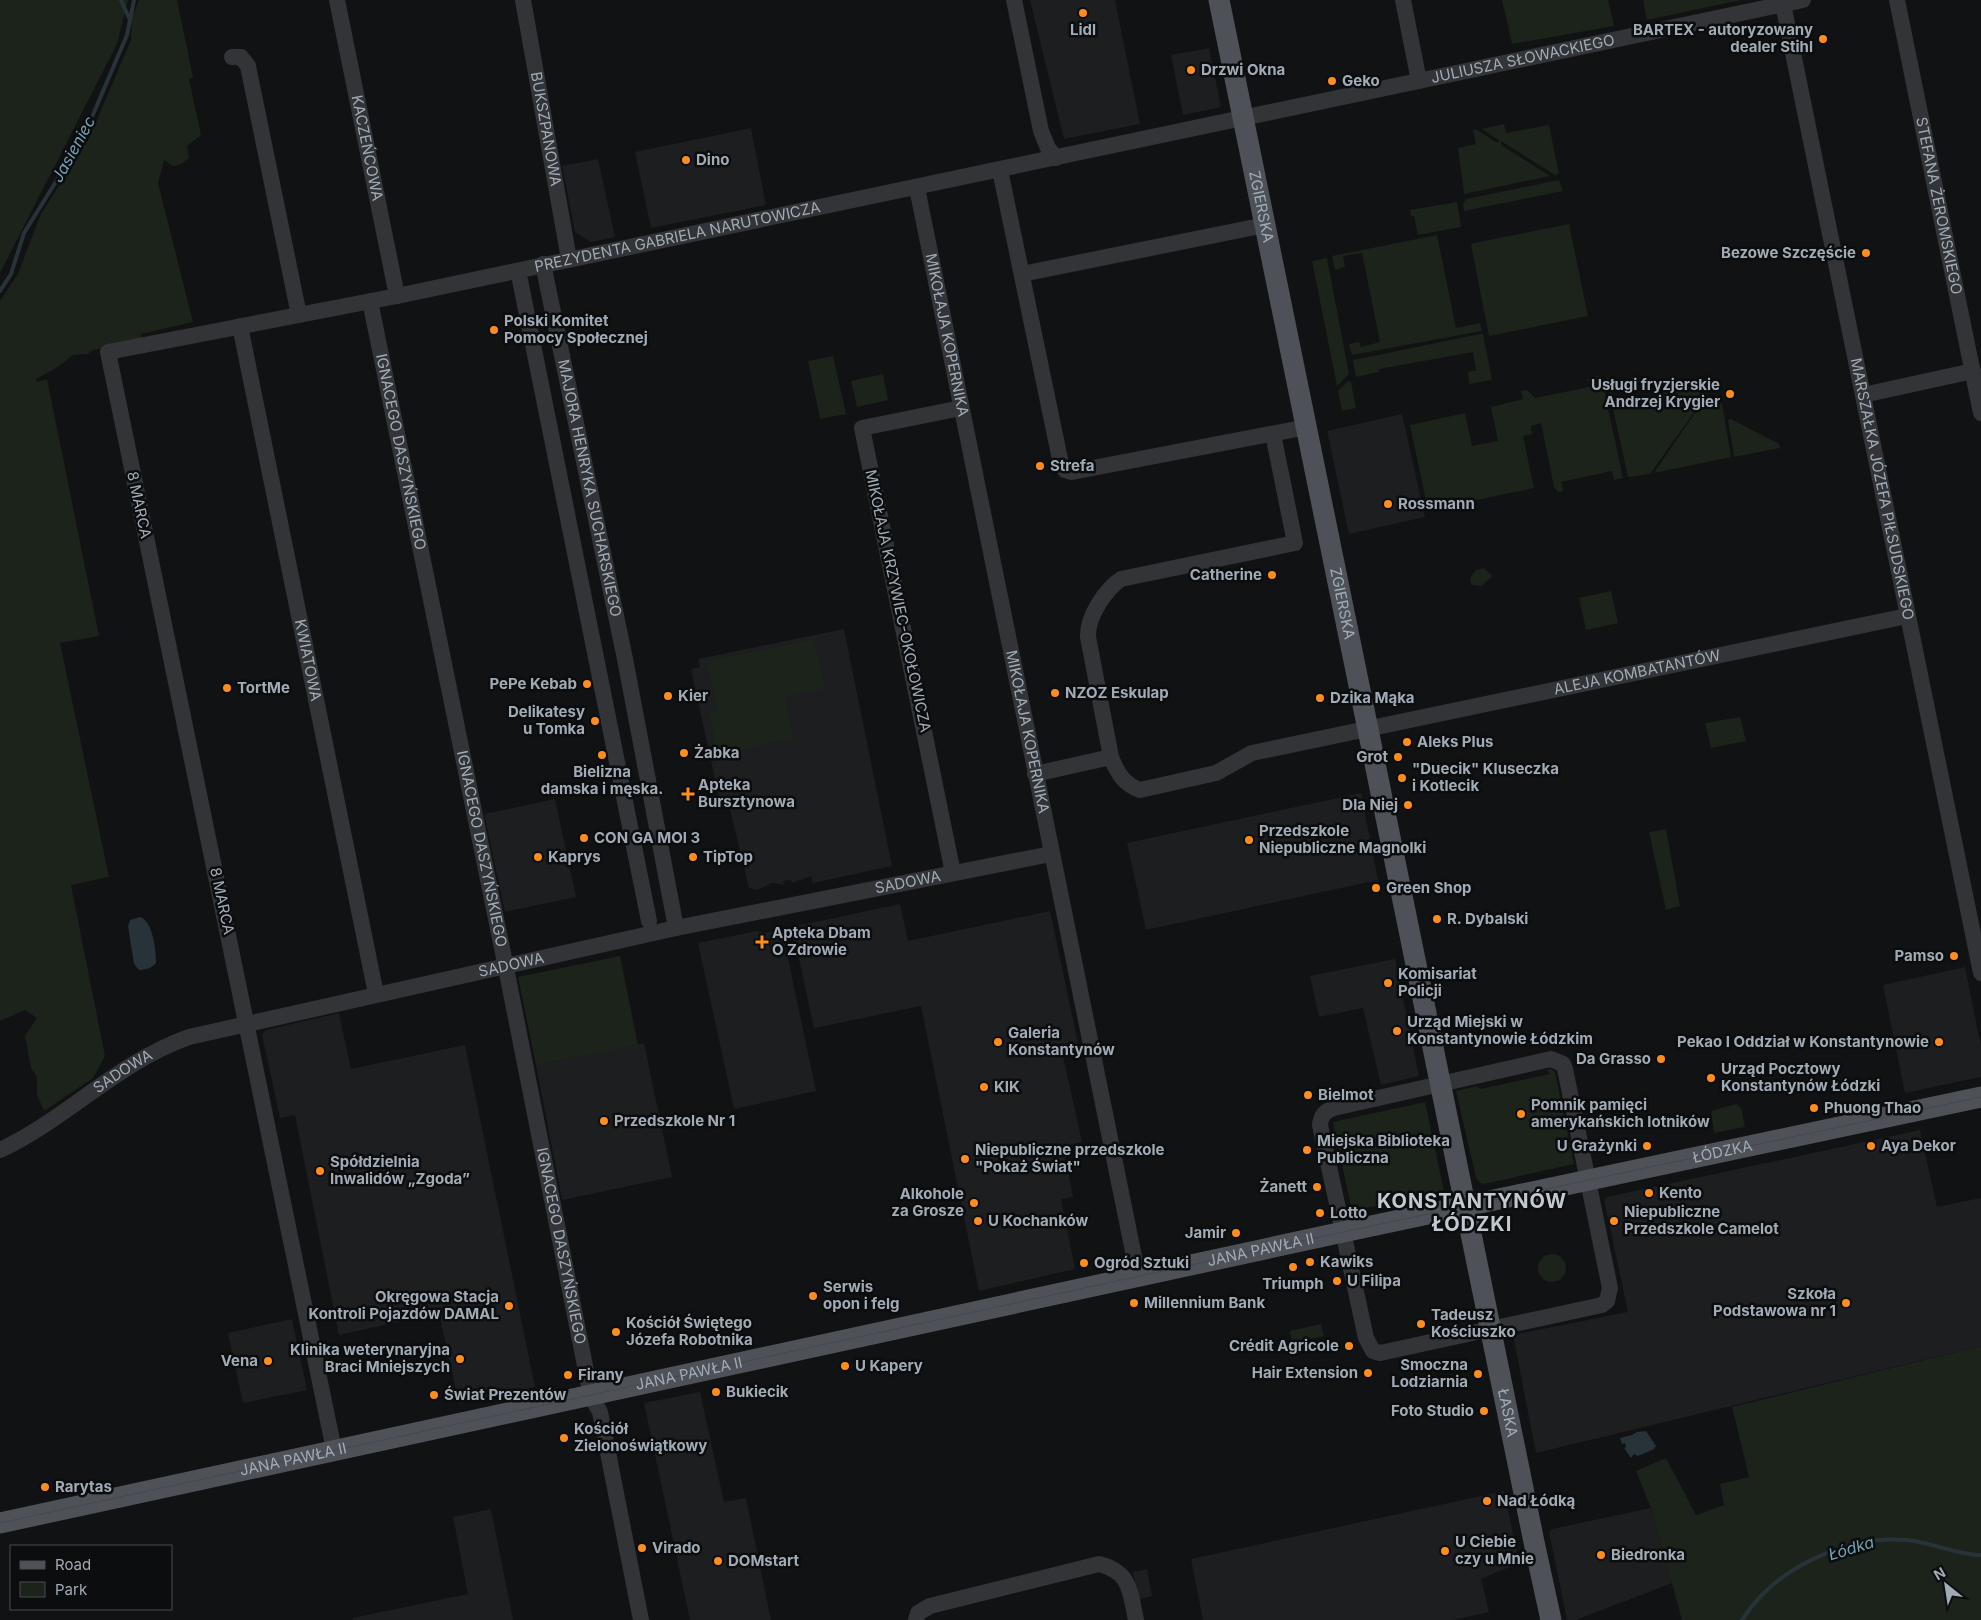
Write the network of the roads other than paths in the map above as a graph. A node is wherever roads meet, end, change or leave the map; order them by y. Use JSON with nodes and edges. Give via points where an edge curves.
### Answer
{"nodes":[{"id":1,"x":337,"y":0,"type":"edge"},
{"id":2,"x":523,"y":0,"type":"edge"},
{"id":3,"x":1014,"y":0,"type":"edge"},
{"id":4,"x":1219,"y":0,"type":"edge"},
{"id":5,"x":1403,"y":0,"type":"edge"},
{"id":6,"x":1803,"y":0,"type":"edge"},
{"id":7,"x":1897,"y":0,"type":"edge"},
{"id":8,"x":1783,"y":4,"type":"junction"},
{"id":9,"x":232,"y":57,"type":"dead end"},
{"id":10,"x":1419,"y":81,"type":"junction"},
{"id":11,"x":1243,"y":118,"type":"junction"},
{"id":12,"x":1056,"y":158,"type":"junction"},
{"id":13,"x":1000,"y":170,"type":"junction"},
{"id":14,"x":916,"y":188,"type":"junction"},
{"id":15,"x":1265,"y":225,"type":"junction"},
{"id":16,"x":569,"y":259,"type":"junction"},
{"id":17,"x":543,"y":264,"type":"junction"},
{"id":18,"x":1022,"y":274,"type":"junction"},
{"id":19,"x":520,"y":280,"type":"dead end"},
{"id":20,"x":397,"y":296,"type":"junction"},
{"id":21,"x":370,"y":301,"type":"junction"},
{"id":22,"x":299,"y":315,"type":"junction"},
{"id":23,"x":554,"y":317,"type":"junction"},
{"id":24,"x":529,"y":323,"type":"junction"},
{"id":25,"x":240,"y":326,"type":"junction"},
{"id":26,"x":108,"y":352,"type":"joint"},
{"id":27,"x":1973,"y":371,"type":"junction"},
{"id":28,"x":1863,"y":395,"type":"junction"},
{"id":29,"x":961,"y":408,"type":"junction"},
{"id":30,"x":1981,"y":413,"type":"edge"},
{"id":31,"x":1307,"y":427,"type":"junction"},
{"id":32,"x":1273,"y":434,"type":"junction"},
{"id":33,"x":1907,"y":616,"type":"junction"},
{"id":34,"x":625,"y":659,"type":"junction"},
{"id":35,"x":598,"y":664,"type":"junction"},
{"id":36,"x":1368,"y":728,"type":"junction"},
{"id":37,"x":1111,"y":757,"type":"junction"},
{"id":38,"x":1035,"y":774,"type":"junction"},
{"id":39,"x":1051,"y":854,"type":"junction"},
{"id":40,"x":953,"y":873,"type":"junction"},
{"id":41,"x":649,"y":921,"type":"dead end"},
{"id":42,"x":676,"y":928,"type":"junction"},
{"id":43,"x":506,"y":965,"type":"junction"},
{"id":44,"x":1981,"y":973,"type":"edge"},
{"id":45,"x":376,"y":994,"type":"junction"},
{"id":46,"x":247,"y":1023,"type":"junction"},
{"id":47,"x":1441,"y":1084,"type":"junction"},
{"id":48,"x":1981,"y":1097,"type":"edge"},
{"id":49,"x":0,"y":1150,"type":"edge"},
{"id":50,"x":1588,"y":1180,"type":"junction"},
{"id":51,"x":1465,"y":1207,"type":"junction"},
{"id":52,"x":1342,"y":1232,"type":"junction"},
{"id":53,"x":1138,"y":1276,"type":"junction"},
{"id":54,"x":1490,"y":1329,"type":"junction"},
{"id":55,"x":591,"y":1396,"type":"junction"},
{"id":56,"x":334,"y":1450,"type":"junction"},
{"id":57,"x":0,"y":1523,"type":"edge"},
{"id":58,"x":641,"y":1620,"type":"edge"},
{"id":59,"x":916,"y":1620,"type":"edge"},
{"id":60,"x":1136,"y":1620,"type":"edge"},
{"id":61,"x":1551,"y":1620,"type":"edge"}],
"edges":[{"from":1,"to":20,"type":"street","name":"KACZEŃCOWA"},
{"from":2,"to":16,"type":"street","name":"BUKSZPANOWA"},
{"from":3,"to":12,"type":"street","via":[[1041,131]]},
{"from":4,"to":11,"type":"main road","name":"ZGIERSKA"},
{"from":5,"to":10,"type":"street"},
{"from":6,"to":8,"type":"street","name":"JULIUSZA SŁOWACKIEGO"},
{"from":7,"to":27,"type":"street","name":"STEFANA ŻEROMSKIEGO"},
{"from":8,"to":10,"type":"street","name":"JULIUSZA SŁOWACKIEGO"},
{"from":8,"to":28,"type":"street","name":"MARSZAŁKA JÓZEFA PIŁSUDSKIEGO"},
{"from":9,"to":22,"type":"street","via":[[241,57],[248,66]]},
{"from":10,"to":11,"type":"street","name":"JULIUSZA SŁOWACKIEGO"},
{"from":11,"to":12,"type":"street","name":"PREZYDENTA GABRIELA NARUTOWICZA"},
{"from":11,"to":15,"type":"main road","name":"ZGIERSKA"},
{"from":12,"to":13,"type":"street","name":"PREZYDENTA GABRIELA NARUTOWICZA"},
{"from":13,"to":14,"type":"street","name":"PREZYDENTA GABRIELA NARUTOWICZA"},
{"from":13,"to":18,"type":"street"},
{"from":14,"to":16,"type":"street","name":"PREZYDENTA GABRIELA NARUTOWICZA"},
{"from":14,"to":29,"type":"street","name":"MIKOŁAJA KOPERNIKA"},
{"from":15,"to":18,"type":"street"},
{"from":15,"to":31,"type":"main road","name":"ZGIERSKA"},
{"from":16,"to":17,"type":"street","name":"PREZYDENTA GABRIELA NARUTOWICZA"},
{"from":17,"to":20,"type":"street","name":"PREZYDENTA GABRIELA NARUTOWICZA"},
{"from":17,"to":23,"type":"street","name":"MAJORA HENRYKA SUCHARSKIEGO"},
{"from":18,"to":32,"type":"street","via":[[1061,464],[1065,470],[1072,472]]},
{"from":19,"to":24,"type":"street","name":"MAJORA HENRYKA SUCHARSKIEGO"},
{"from":20,"to":21,"type":"street","name":"PREZYDENTA GABRIELA NARUTOWICZA"},
{"from":21,"to":22,"type":"street","name":"PREZYDENTA GABRIELA NARUTOWICZA"},
{"from":21,"to":43,"type":"street","name":"IGNACEGO DASZYŃSKIEGO"},
{"from":22,"to":25,"type":"street","name":"PREZYDENTA GABRIELA NARUTOWICZA"},
{"from":23,"to":24,"type":"street"},
{"from":23,"to":34,"type":"street","name":"MAJORA HENRYKA SUCHARSKIEGO"},
{"from":24,"to":35,"type":"street","name":"MAJORA HENRYKA SUCHARSKIEGO"},
{"from":25,"to":26,"type":"street","name":"PREZYDENTA GABRIELA NARUTOWICZA"},
{"from":25,"to":45,"type":"street","name":"KWIATOWA"},
{"from":26,"to":46,"type":"street","name":"8 MARCA"},
{"from":27,"to":28,"type":"street"},
{"from":27,"to":30,"type":"street","name":"STEFANA ŻEROMSKIEGO"},
{"from":28,"to":33,"type":"street","name":"MARSZAŁKA JÓZEFA PIŁSUDSKIEGO"},
{"from":29,"to":38,"type":"street","name":"MIKOŁAJA KOPERNIKA"},
{"from":29,"to":40,"type":"street","name":"MIKOŁAJA KRZYWIEC-OKOŁOWICZA","via":[[862,428]]},
{"from":31,"to":32,"type":"street"},
{"from":31,"to":36,"type":"main road","name":"ZGIERSKA"},
{"from":32,"to":37,"type":"street","name":"ALEJA KOMBATANTÓW","via":[[1295,543],[1121,579],[1102,600],[1089,622],[1088,637]]},
{"from":33,"to":36,"type":"street","name":"ALEJA KOMBATANTÓW"},
{"from":33,"to":44,"type":"street","name":"MARSZAŁKA JÓZEFA PIŁSUDSKIEGO"},
{"from":34,"to":35,"type":"street"},
{"from":34,"to":42,"type":"street","name":"MAJORA HENRYKA SUCHARSKIEGO"},
{"from":35,"to":41,"type":"street","name":"MAJORA HENRYKA SUCHARSKIEGO"},
{"from":36,"to":37,"type":"street","name":"ALEJA KOMBATANTÓW","via":[[1252,753],[1216,774],[1140,790],[1120,776]]},
{"from":36,"to":47,"type":"main road","name":"ZGIERSKA"},
{"from":37,"to":38,"type":"street"},
{"from":38,"to":39,"type":"street","name":"MIKOŁAJA KOPERNIKA"},
{"from":39,"to":40,"type":"street","name":"SADOWA"},
{"from":39,"to":53,"type":"street","name":"MIKOŁAJA KOPERNIKA"},
{"from":40,"to":42,"type":"street","name":"SADOWA"},
{"from":42,"to":43,"type":"street","name":"SADOWA"},
{"from":43,"to":45,"type":"street","name":"SADOWA"},
{"from":43,"to":55,"type":"street","name":"IGNACEGO DASZYŃSKIEGO"},
{"from":45,"to":46,"type":"street","name":"SADOWA"},
{"from":46,"to":49,"type":"street","name":"SADOWA","via":[[189,1038],[150,1053]]},
{"from":46,"to":56,"type":"street","name":"8 MARCA"},
{"from":47,"to":50,"type":"street","via":[[1551,1059],[1563,1064]]},
{"from":47,"to":51,"type":"main road","name":"ZGIERSKA"},
{"from":47,"to":52,"type":"street","via":[[1334,1108],[1321,1118]]},
{"from":48,"to":50,"type":"main road","name":"ŁÓDZKA"},
{"from":50,"to":51,"type":"main road","name":"ŁÓDZKA"},
{"from":50,"to":54,"type":"street","via":[[1610,1288],[1607,1301],[1602,1305]]},
{"from":51,"to":52,"type":"main road","name":"JANA PAWŁA II"},
{"from":51,"to":54,"type":"main road","name":"ŁASKA"},
{"from":52,"to":53,"type":"main road","name":"JANA PAWŁA II"},
{"from":52,"to":54,"type":"street","via":[[1366,1338],[1373,1351],[1380,1353]]},
{"from":53,"to":55,"type":"main road","name":"JANA PAWŁA II"},
{"from":54,"to":61,"type":"main road","name":"ŁASKA"},
{"from":55,"to":56,"type":"main road","name":"JANA PAWŁA II"},
{"from":55,"to":58,"type":"street","name":"IGNACEGO DASZYŃSKIEGO","via":[[600,1412]]},
{"from":56,"to":57,"type":"main road","name":"JANA PAWŁA II"},
{"from":59,"to":60,"type":"street","via":[[918,1613],[930,1606],[1099,1564],[1113,1568],[1123,1576],[1130,1590]]}]}
